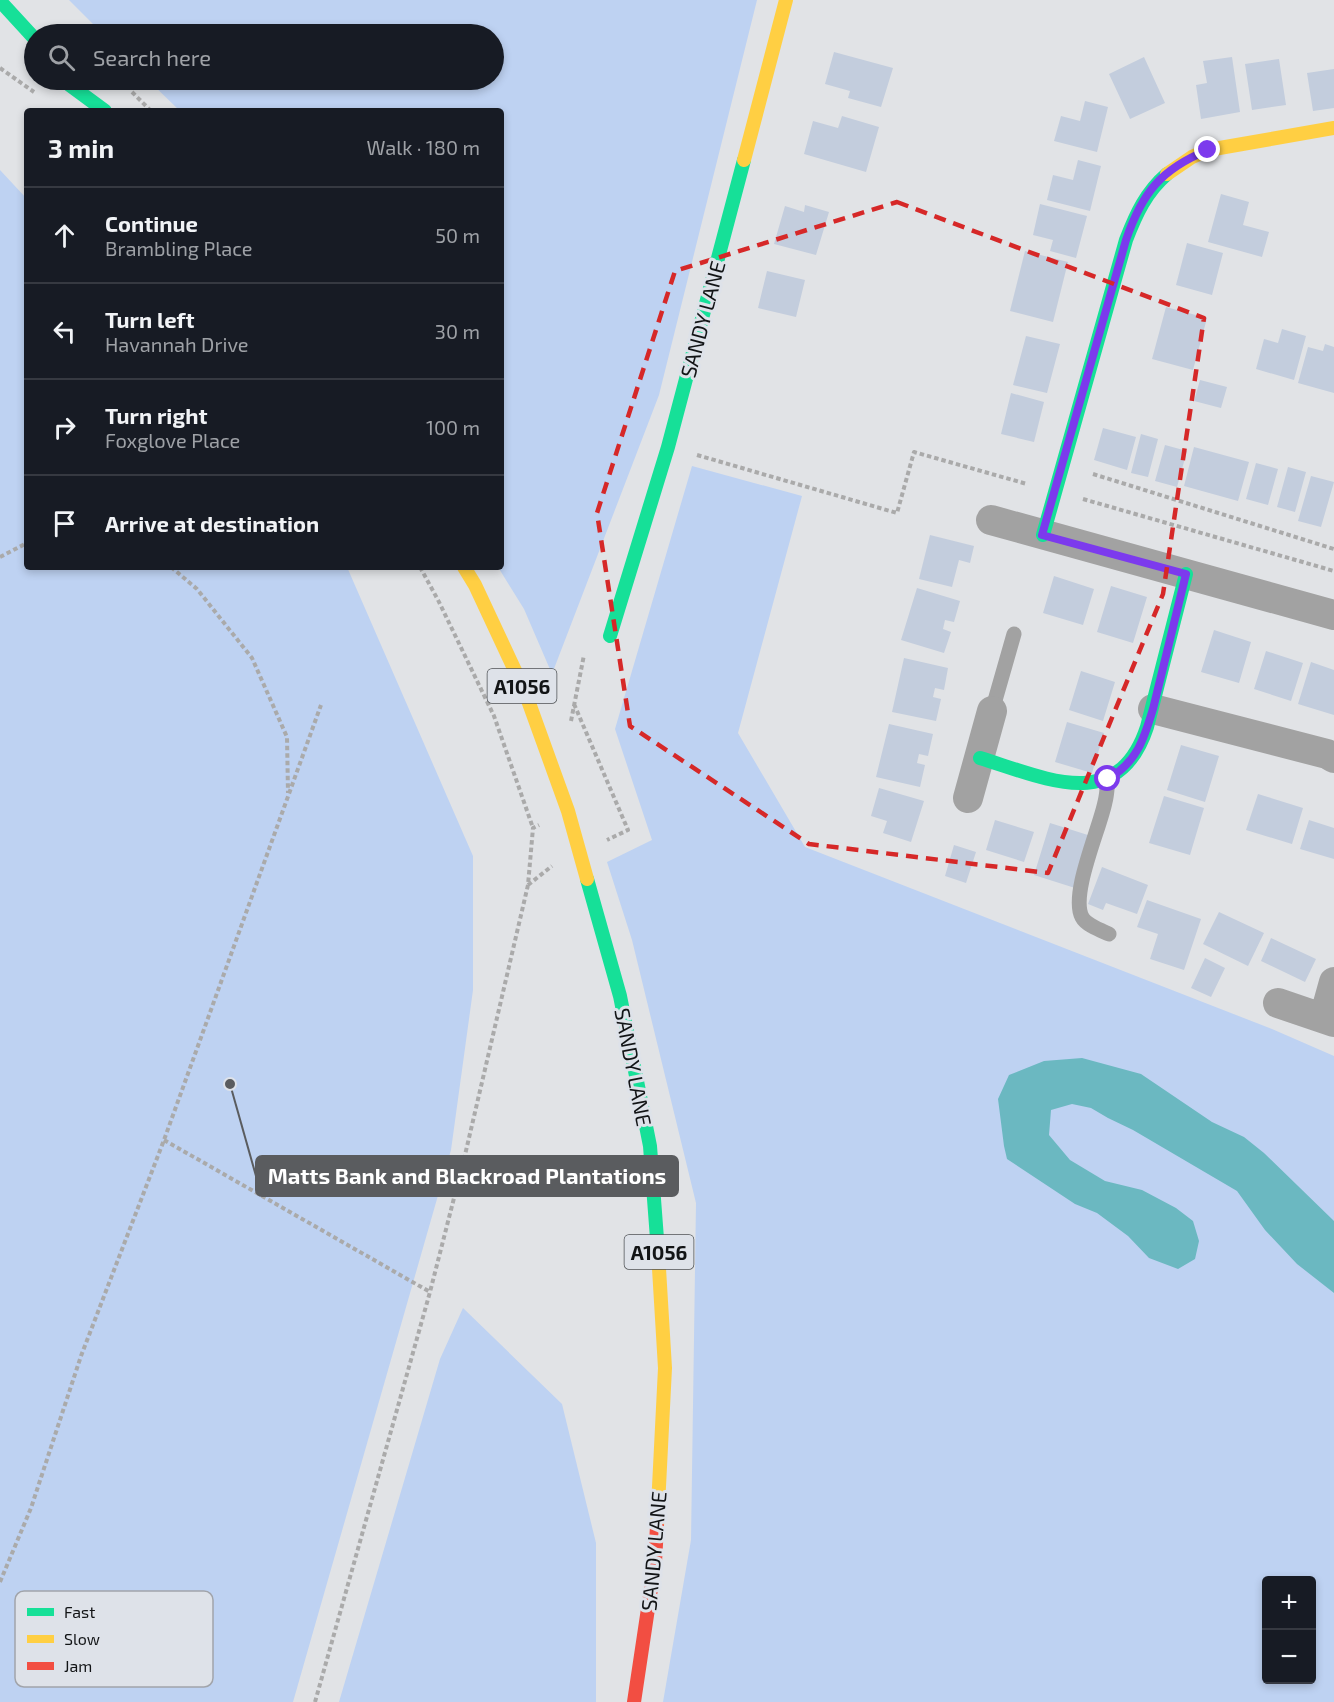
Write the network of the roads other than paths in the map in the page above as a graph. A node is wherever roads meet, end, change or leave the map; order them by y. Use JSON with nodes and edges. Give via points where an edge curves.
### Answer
{"nodes":[{"id":1,"x":786,"y":0,"type":"edge"},
{"id":2,"x":0,"y":1,"type":"edge"},
{"id":3,"x":24,"y":27,"type":"edge"},
{"id":4,"x":77,"y":90,"type":"edge"},
{"id":5,"x":84,"y":90,"type":"edge"},
{"id":6,"x":100,"y":107,"type":"edge"},
{"id":7,"x":1334,"y":129,"type":"edge"},
{"id":8,"x":991,"y":520,"type":"dead end"},
{"id":9,"x":1042,"y":535,"type":"junction"},
{"id":10,"x":466,"y":570,"type":"edge"},
{"id":11,"x":1186,"y":574,"type":"junction"},
{"id":12,"x":1333,"y":611,"type":"edge"},
{"id":13,"x":1014,"y":634,"type":"dead end"},
{"id":14,"x":610,"y":636,"type":"dead end"},
{"id":15,"x":1153,"y":709,"type":"junction"},
{"id":16,"x":992,"y":711,"type":"joint"},
{"id":17,"x":980,"y":758,"type":"junction"},
{"id":18,"x":1334,"y":758,"type":"edge"},
{"id":19,"x":1108,"y":779,"type":"junction"},
{"id":20,"x":968,"y":798,"type":"dead end"},
{"id":21,"x":1109,"y":934,"type":"dead end"},
{"id":22,"x":1334,"y":982,"type":"edge"},
{"id":23,"x":1278,"y":1003,"type":"dead end"},
{"id":24,"x":1329,"y":1020,"type":"edge"},
{"id":25,"x":634,"y":1702,"type":"edge"}],
"edges":[{"from":1,"to":14,"type":"street","name":"SANDY LANE","via":[[668,447]]},
{"from":2,"to":3,"type":"street"},
{"from":4,"to":6,"type":"street"},
{"from":5,"to":6,"type":"street"},
{"from":7,"to":9,"type":"street","via":[[1208,150],[1176,165],[1145,197],[1126,240]]},
{"from":8,"to":9,"type":"street"},
{"from":9,"to":11,"type":"street"},
{"from":10,"to":25,"type":"street","name":"SANDY LANE","number":"A1056","via":[[525,692],[568,811],[620,996],[650,1146],[665,1368],[656,1562]]},
{"from":11,"to":12,"type":"street"},
{"from":11,"to":15,"type":"street"},
{"from":13,"to":16,"type":"lane"},
{"from":15,"to":18,"type":"street"},
{"from":15,"to":19,"type":"street","via":[[1136,754]]},
{"from":16,"to":17,"type":"street"},
{"from":17,"to":19,"type":"street","via":[[1071,784]]},
{"from":17,"to":20,"type":"street"},
{"from":19,"to":21,"type":"lane","via":[[1105,803],[1082,879],[1079,911],[1083,920]]},
{"from":22,"to":24,"type":"street"},
{"from":23,"to":24,"type":"street"}]}
